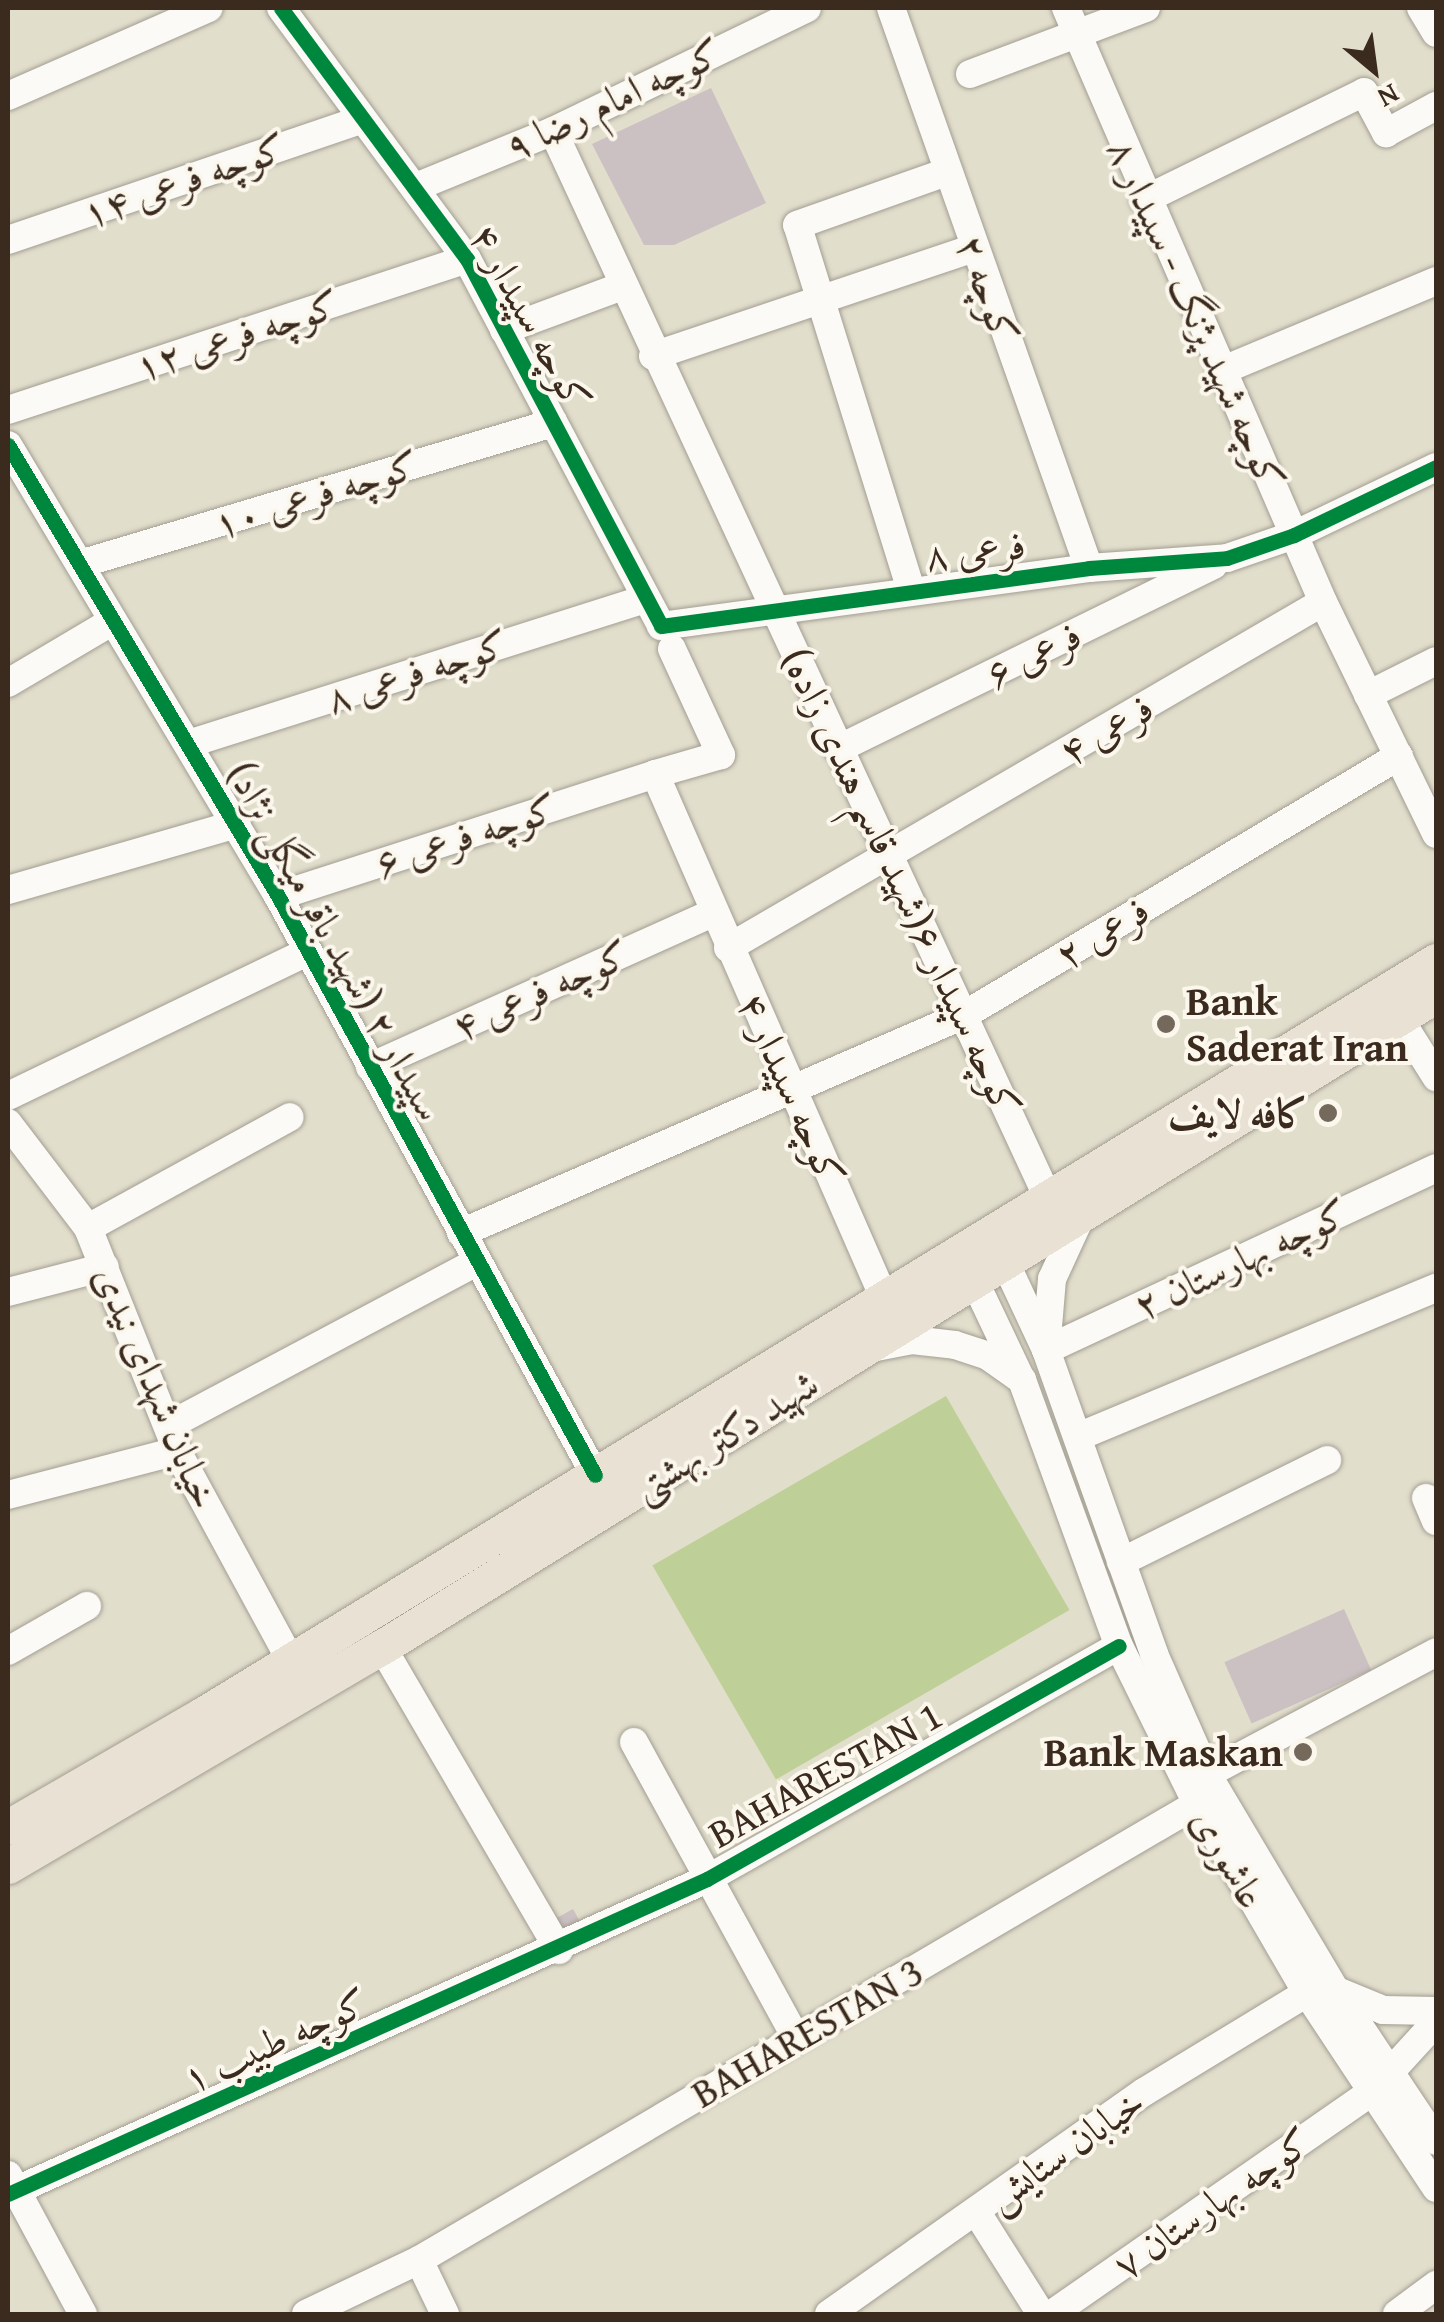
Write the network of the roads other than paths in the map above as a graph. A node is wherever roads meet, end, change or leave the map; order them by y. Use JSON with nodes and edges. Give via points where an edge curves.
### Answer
{"nodes":[{"id":1,"x":208,"y":8,"type":"edge"},
{"id":2,"x":281,"y":8,"type":"edge"},
{"id":3,"x":807,"y":8,"type":"edge"},
{"id":4,"x":892,"y":8,"type":"edge"},
{"id":5,"x":1146,"y":8,"type":"edge"},
{"id":6,"x":1421,"y":8,"type":"edge"},
{"id":7,"x":1072,"y":19,"type":"edge"},
{"id":8,"x":1436,"y":33,"type":"edge"},
{"id":9,"x":970,"y":74,"type":"dead end"},
{"id":10,"x":8,"y":96,"type":"edge"},
{"id":11,"x":1436,"y":106,"type":"edge"},
{"id":12,"x":361,"y":120,"type":"junction"},
{"id":13,"x":553,"y":131,"type":"junction"},
{"id":14,"x":947,"y":172,"type":"junction"},
{"id":15,"x":416,"y":187,"type":"junction"},
{"id":16,"x":1144,"y":200,"type":"junction"},
{"id":17,"x":8,"y":240,"type":"edge"},
{"id":18,"x":973,"y":248,"type":"junction"},
{"id":19,"x":467,"y":259,"type":"junction"},
{"id":20,"x":1436,"y":281,"type":"edge"},
{"id":21,"x":622,"y":286,"type":"junction"},
{"id":22,"x":822,"y":300,"type":"junction"},
{"id":23,"x":504,"y":330,"type":"junction"},
{"id":24,"x":653,"y":356,"type":"junction"},
{"id":25,"x":1221,"y":372,"type":"junction"},
{"id":26,"x":8,"y":410,"type":"edge"},
{"id":27,"x":553,"y":423,"type":"junction"},
{"id":28,"x":8,"y":445,"type":"edge"},
{"id":29,"x":1436,"y":467,"type":"edge"},
{"id":30,"x":18,"y":481,"type":"edge"},
{"id":31,"x":1294,"y":535,"type":"junction"},
{"id":32,"x":1228,"y":558,"type":"junction"},
{"id":33,"x":80,"y":564,"type":"junction"},
{"id":34,"x":1089,"y":568,"type":"junction"},
{"id":35,"x":911,"y":590,"type":"junction"},
{"id":36,"x":646,"y":598,"type":"junction"},
{"id":37,"x":1323,"y":602,"type":"junction"},
{"id":38,"x":779,"y":615,"type":"junction"},
{"id":39,"x":113,"y":621,"type":"junction"},
{"id":40,"x":667,"y":637,"type":"junction"},
{"id":41,"x":1436,"y":662,"type":"edge"},
{"id":42,"x":8,"y":683,"type":"edge"},
{"id":43,"x":1368,"y":695,"type":"junction"},
{"id":44,"x":188,"y":744,"type":"junction"},
{"id":45,"x":838,"y":749,"type":"junction"},
{"id":46,"x":1399,"y":756,"type":"junction"},
{"id":47,"x":655,"y":774,"type":"junction"},
{"id":48,"x":236,"y":824,"type":"junction"},
{"id":49,"x":1436,"y":834,"type":"edge"},
{"id":50,"x":890,"y":856,"type":"junction"},
{"id":51,"x":19,"y":887,"type":"edge"},
{"id":52,"x":278,"y":896,"type":"junction"},
{"id":53,"x":712,"y":913,"type":"junction"},
{"id":54,"x":728,"y":948,"type":"junction"},
{"id":55,"x":307,"y":952,"type":"junction"},
{"id":56,"x":1436,"y":962,"type":"edge"},
{"id":57,"x":1436,"y":995,"type":"edge"},
{"id":58,"x":966,"y":1014,"type":"junction"},
{"id":59,"x":1400,"y":1018,"type":"junction"},
{"id":60,"x":370,"y":1067,"type":"junction"},
{"id":61,"x":1436,"y":1077,"type":"edge"},
{"id":62,"x":793,"y":1084,"type":"junction"},
{"id":63,"x":8,"y":1096,"type":"edge"},
{"id":64,"x":290,"y":1118,"type":"dead end"},
{"id":65,"x":8,"y":1123,"type":"edge"},
{"id":66,"x":1436,"y":1168,"type":"edge"},
{"id":67,"x":1048,"y":1198,"type":"junction"},
{"id":68,"x":1083,"y":1214,"type":"junction"},
{"id":69,"x":88,"y":1228,"type":"junction"},
{"id":70,"x":462,"y":1233,"type":"junction"},
{"id":71,"x":973,"y":1244,"type":"junction"},
{"id":72,"x":476,"y":1262,"type":"junction"},
{"id":73,"x":1005,"y":1262,"type":"junction"},
{"id":74,"x":105,"y":1267,"type":"junction"},
{"id":75,"x":974,"y":1280,"type":"junction"},
{"id":76,"x":1436,"y":1288,"type":"edge"},
{"id":77,"x":8,"y":1292,"type":"edge"},
{"id":78,"x":884,"y":1298,"type":"junction"},
{"id":79,"x":864,"y":1349,"type":"junction"},
{"id":80,"x":1046,"y":1350,"type":"junction"},
{"id":81,"x":1063,"y":1391,"type":"junction"},
{"id":82,"x":1027,"y":1392,"type":"junction"},
{"id":83,"x":1080,"y":1436,"type":"junction"},
{"id":84,"x":173,"y":1438,"type":"junction"},
{"id":85,"x":1327,"y":1460,"type":"dead end"},
{"id":86,"x":595,"y":1475,"type":"junction"},
{"id":87,"x":8,"y":1495,"type":"edge"},
{"id":88,"x":1121,"y":1562,"type":"junction"},
{"id":89,"x":87,"y":1606,"type":"dead end"},
{"id":90,"x":1119,"y":1646,"type":"junction"},
{"id":91,"x":382,"y":1647,"type":"junction"},
{"id":92,"x":8,"y":1651,"type":"edge"},
{"id":93,"x":1436,"y":1652,"type":"edge"},
{"id":94,"x":290,"y":1662,"type":"junction"},
{"id":95,"x":634,"y":1742,"type":"dead end"},
{"id":96,"x":1207,"y":1774,"type":"junction"},
{"id":97,"x":1197,"y":1804,"type":"junction"},
{"id":98,"x":8,"y":1827,"type":"edge"},
{"id":99,"x":8,"y":1866,"type":"edge"},
{"id":100,"x":707,"y":1878,"type":"junction"},
{"id":101,"x":559,"y":1950,"type":"junction"},
{"id":102,"x":1336,"y":1991,"type":"junction"},
{"id":103,"x":1307,"y":1993,"type":"junction"},
{"id":104,"x":1436,"y":2011,"type":"edge"},
{"id":105,"x":1436,"y":2022,"type":"edge"},
{"id":106,"x":796,"y":2038,"type":"junction"},
{"id":107,"x":1380,"y":2081,"type":"junction"},
{"id":108,"x":1436,"y":2141,"type":"edge"},
{"id":109,"x":11,"y":2186,"type":"edge"},
{"id":110,"x":1436,"y":2188,"type":"edge"},
{"id":111,"x":976,"y":2211,"type":"junction"},
{"id":112,"x":419,"y":2260,"type":"junction"},
{"id":113,"x":1436,"y":2285,"type":"edge"},
{"id":114,"x":82,"y":2314,"type":"edge"},
{"id":115,"x":306,"y":2314,"type":"edge"},
{"id":116,"x":445,"y":2314,"type":"edge"},
{"id":117,"x":829,"y":2314,"type":"edge"},
{"id":118,"x":1041,"y":2314,"type":"edge"},
{"id":119,"x":1052,"y":2314,"type":"edge"},
{"id":120,"x":1397,"y":2314,"type":"edge"}],
"edges":[{"from":1,"to":10,"type":"street"},
{"from":2,"to":12,"type":"street","name":"کوچه سپیدار ۴"},
{"from":3,"to":13,"type":"street","name":"کوچه امام رضا ۹"},
{"from":4,"to":14,"type":"street","name":"کوچه ۲"},
{"from":5,"to":7,"type":"street"},
{"from":6,"to":8,"type":"street"},
{"from":7,"to":9,"type":"street"},
{"from":7,"to":16,"type":"street","name":"کوچه شهید پژنگ - سپیدار ۸"},
{"from":11,"to":16,"type":"street","via":[[1386,133],[1364,92]]},
{"from":12,"to":15,"type":"street","name":"کوچه سپیدار ۴"},
{"from":12,"to":17,"type":"street","name":"کوچه فرعی ۱۴"},
{"from":13,"to":15,"type":"street","name":"کوچه امام رضا ۹"},
{"from":13,"to":21,"type":"street","name":"کوچه سپیدار ۶(شهید قاسم هندی زاده)"},
{"from":14,"to":18,"type":"street","name":"کوچه ۲"},
{"from":14,"to":22,"type":"street","via":[[797,225]]},
{"from":15,"to":19,"type":"street","name":"کوچه سپیدار ۴"},
{"from":16,"to":25,"type":"street","name":"کوچه شهید پژنگ - سپیدار ۸"},
{"from":18,"to":22,"type":"street"},
{"from":18,"to":34,"type":"street","name":"کوچه ۲"},
{"from":19,"to":23,"type":"street","name":"کوچه سپیدار ۴"},
{"from":19,"to":26,"type":"street","name":"کوچه فرعی ۱۲"},
{"from":20,"to":25,"type":"street"},
{"from":21,"to":23,"type":"street"},
{"from":21,"to":24,"type":"street","name":"کوچه سپیدار ۶(شهید قاسم هندی زاده)"},
{"from":22,"to":24,"type":"street"},
{"from":22,"to":35,"type":"street"},
{"from":23,"to":27,"type":"street","name":"کوچه سپیدار ۴"},
{"from":24,"to":38,"type":"street","name":"کوچه سپیدار ۶(شهید قاسم هندی زاده)"},
{"from":25,"to":31,"type":"street","name":"کوچه شهید پژنگ - سپیدار ۸"},
{"from":27,"to":33,"type":"street","name":"کوچه فرعی ۱۰"},
{"from":27,"to":36,"type":"street","name":"کوچه سپیدار ۴"},
{"from":28,"to":30,"type":"street","name":"سپیدار ۲ (شهید باقر میگلی نژاد)"},
{"from":29,"to":31,"type":"street","name":"فرعی ۸"},
{"from":30,"to":33,"type":"street","name":"سپیدار ۲ (شهید باقر میگلی نژاد)"},
{"from":31,"to":32,"type":"street","name":"فرعی ۸"},
{"from":31,"to":37,"type":"street","name":"کوچه شهید پژنگ - سپیدار ۸"},
{"from":32,"to":34,"type":"street","name":"فرعی ۸"},
{"from":32,"to":45,"type":"street","name":"فرعی ۶"},
{"from":33,"to":39,"type":"street","name":"سپیدار ۲ (شهید باقر میگلی نژاد)"},
{"from":34,"to":35,"type":"street","name":"فرعی ۸"},
{"from":35,"to":38,"type":"street","name":"فرعی ۸"},
{"from":36,"to":40,"type":"street","name":"کوچه سپیدار ۴"},
{"from":36,"to":44,"type":"street","name":"کوچه فرعی ۸"},
{"from":37,"to":43,"type":"street","name":"کوچه شهید پژنگ - سپیدار ۸"},
{"from":37,"to":50,"type":"street","name":"فرعی ۴"},
{"from":38,"to":40,"type":"street","name":"فرعی ۸"},
{"from":38,"to":45,"type":"street","name":"کوچه سپیدار ۶(شهید قاسم هندی زاده)"},
{"from":39,"to":42,"type":"street"},
{"from":39,"to":44,"type":"street","name":"سپیدار ۲ (شهید باقر میگلی نژاد)"},
{"from":40,"to":47,"type":"street","name":"کوچه سپیدار ۴","via":[[721,755]]},
{"from":41,"to":43,"type":"street"},
{"from":43,"to":46,"type":"street","name":"کوچه شهید پژنگ - سپیدار ۸"},
{"from":44,"to":48,"type":"street","name":"سپیدار ۲ (شهید باقر میگلی نژاد)"},
{"from":45,"to":50,"type":"street","name":"کوچه سپیدار ۶(شهید قاسم هندی زاده)"},
{"from":46,"to":49,"type":"street","name":"کوچه شهید پژنگ - سپیدار ۸"},
{"from":46,"to":58,"type":"street","name":"فرعی ۲"},
{"from":47,"to":52,"type":"street","name":"کوچه فرعی ۶"},
{"from":47,"to":53,"type":"street","name":"کوچه سپیدار ۴"},
{"from":48,"to":51,"type":"street"},
{"from":48,"to":52,"type":"street","name":"سپیدار ۲ (شهید باقر میگلی نژاد)"},
{"from":50,"to":54,"type":"street"},
{"from":50,"to":58,"type":"street","name":"کوچه سپیدار ۶(شهید قاسم هندی زاده)"},
{"from":52,"to":55,"type":"street","name":"سپیدار ۲ (شهید باقر میگلی نژاد)"},
{"from":53,"to":54,"type":"street","name":"کوچه سپیدار ۴"},
{"from":53,"to":60,"type":"street","name":"کوچه فرعی ۴"},
{"from":54,"to":62,"type":"street","name":"کوچه سپیدار ۴"},
{"from":55,"to":60,"type":"street","name":"سپیدار ۲ (شهید باقر میگلی نژاد)"},
{"from":55,"to":63,"type":"street"},
{"from":56,"to":67,"type":"main road","name":"شهید دکتر بهشتی"},
{"from":57,"to":59,"type":"main road","name":"شهید دکتر بهشتی"},
{"from":58,"to":62,"type":"street","name":"فرعی ۲"},
{"from":58,"to":67,"type":"street","name":"کوچه سپیدار ۶(شهید قاسم هندی زاده)"},
{"from":59,"to":61,"type":"street"},
{"from":59,"to":68,"type":"main road","name":"شهید دکتر بهشتی"},
{"from":60,"to":70,"type":"street","name":"سپیدار ۲ (شهید باقر میگلی نژاد)"},
{"from":62,"to":70,"type":"street","name":"فرعی ۲"},
{"from":62,"to":78,"type":"street","name":"کوچه سپیدار ۴"},
{"from":64,"to":69,"type":"street"},
{"from":65,"to":69,"type":"street","name":"خیابان شهدای نیدی"},
{"from":66,"to":80,"type":"street","name":"کوچه بهارستان ۲"},
{"from":67,"to":71,"type":"main road","name":"شهید دکتر بهشتی"},
{"from":68,"to":73,"type":"main road","name":"شهید دکتر بهشتی"},
{"from":68,"to":80,"type":"street","name":"عاشوری","via":[[1052,1279]]},
{"from":69,"to":74,"type":"street","name":"خیابان شهدای نیدی"},
{"from":70,"to":72,"type":"street","name":"سپیدار ۲ (شهید باقر میگلی نژاد)"},
{"from":71,"to":73,"type":"street"},
{"from":71,"to":75,"type":"street"},
{"from":71,"to":78,"type":"main road","name":"شهید دکتر بهشتی"},
{"from":72,"to":84,"type":"street","via":[[311,1350]]},
{"from":72,"to":86,"type":"street","name":"سپیدار ۲ (شهید باقر میگلی نژاد)"},
{"from":73,"to":75,"type":"main road","name":"شهید دکتر بهشتی"},
{"from":73,"to":80,"type":"street"},
{"from":74,"to":77,"type":"street"},
{"from":74,"to":84,"type":"street","name":"خیابان شهدای نیدی"},
{"from":75,"to":79,"type":"main road","name":"شهید دکتر بهشتی"},
{"from":75,"to":82,"type":"street","name":"عاشوری"},
{"from":76,"to":83,"type":"street"},
{"from":78,"to":86,"type":"main road","name":"شهید دکتر بهشتی"},
{"from":79,"to":82,"type":"street","via":[[912,1340],[955,1345],[988,1356]]},
{"from":79,"to":91,"type":"main road","name":"شهید دکتر بهشتی"},
{"from":80,"to":81,"type":"street","name":"عاشوری"},
{"from":81,"to":82,"type":"street"},
{"from":81,"to":83,"type":"street","name":"عاشوری"},
{"from":82,"to":90,"type":"street","name":"عاشوری"},
{"from":83,"to":88,"type":"street","name":"عاشوری"},
{"from":84,"to":87,"type":"street"},
{"from":84,"to":94,"type":"street","name":"خیابان شهدای نیدی"},
{"from":85,"to":88,"type":"street"},
{"from":86,"to":94,"type":"main road","name":"شهید دکتر بهشتی"},
{"from":88,"to":96,"type":"street","name":"عاشوری"},
{"from":89,"to":92,"type":"street"},
{"from":90,"to":97,"type":"street","name":"عاشوری"},
{"from":90,"to":100,"type":"street","name":"BAHARESTAN 1"},
{"from":91,"to":99,"type":"main road","name":"شهید دکتر بهشتی"},
{"from":91,"to":101,"type":"street"},
{"from":93,"to":96,"type":"street"},
{"from":94,"to":98,"type":"main road","name":"شهید دکتر بهشتی"},
{"from":95,"to":100,"type":"street"},
{"from":96,"to":102,"type":"street","name":"عاشوری"},
{"from":97,"to":103,"type":"street","name":"عاشوری"},
{"from":97,"to":106,"type":"street","name":"BAHARESTAN 3"},
{"from":100,"to":101,"type":"street","name":"BAHARESTAN 1"},
{"from":100,"to":106,"type":"street"},
{"from":101,"to":109,"type":"street","name":"کوچه طبیب ۱"},
{"from":102,"to":104,"type":"street","via":[[1382,2010]]},
{"from":102,"to":107,"type":"street","name":"عاشوری"},
{"from":103,"to":107,"type":"street","name":"عاشوری"},
{"from":103,"to":111,"type":"street","name":"خیابان ستایش","via":[[1144,2092]]},
{"from":105,"to":107,"type":"street","name":"کوچه بهارستان ۷"},
{"from":106,"to":112,"type":"street","name":"BAHARESTAN 3"},
{"from":107,"to":108,"type":"street","name":"عاشوری"},
{"from":107,"to":110,"type":"street","name":"عاشوری"},
{"from":107,"to":119,"type":"street","name":"کوچه بهارستان ۷"},
{"from":109,"to":114,"type":"street"},
{"from":111,"to":117,"type":"street","name":"خیابان ستایش"},
{"from":111,"to":118,"type":"street"},
{"from":112,"to":115,"type":"street","name":"BAHARESTAN 3"},
{"from":112,"to":116,"type":"street"},
{"from":113,"to":120,"type":"street"}]}
